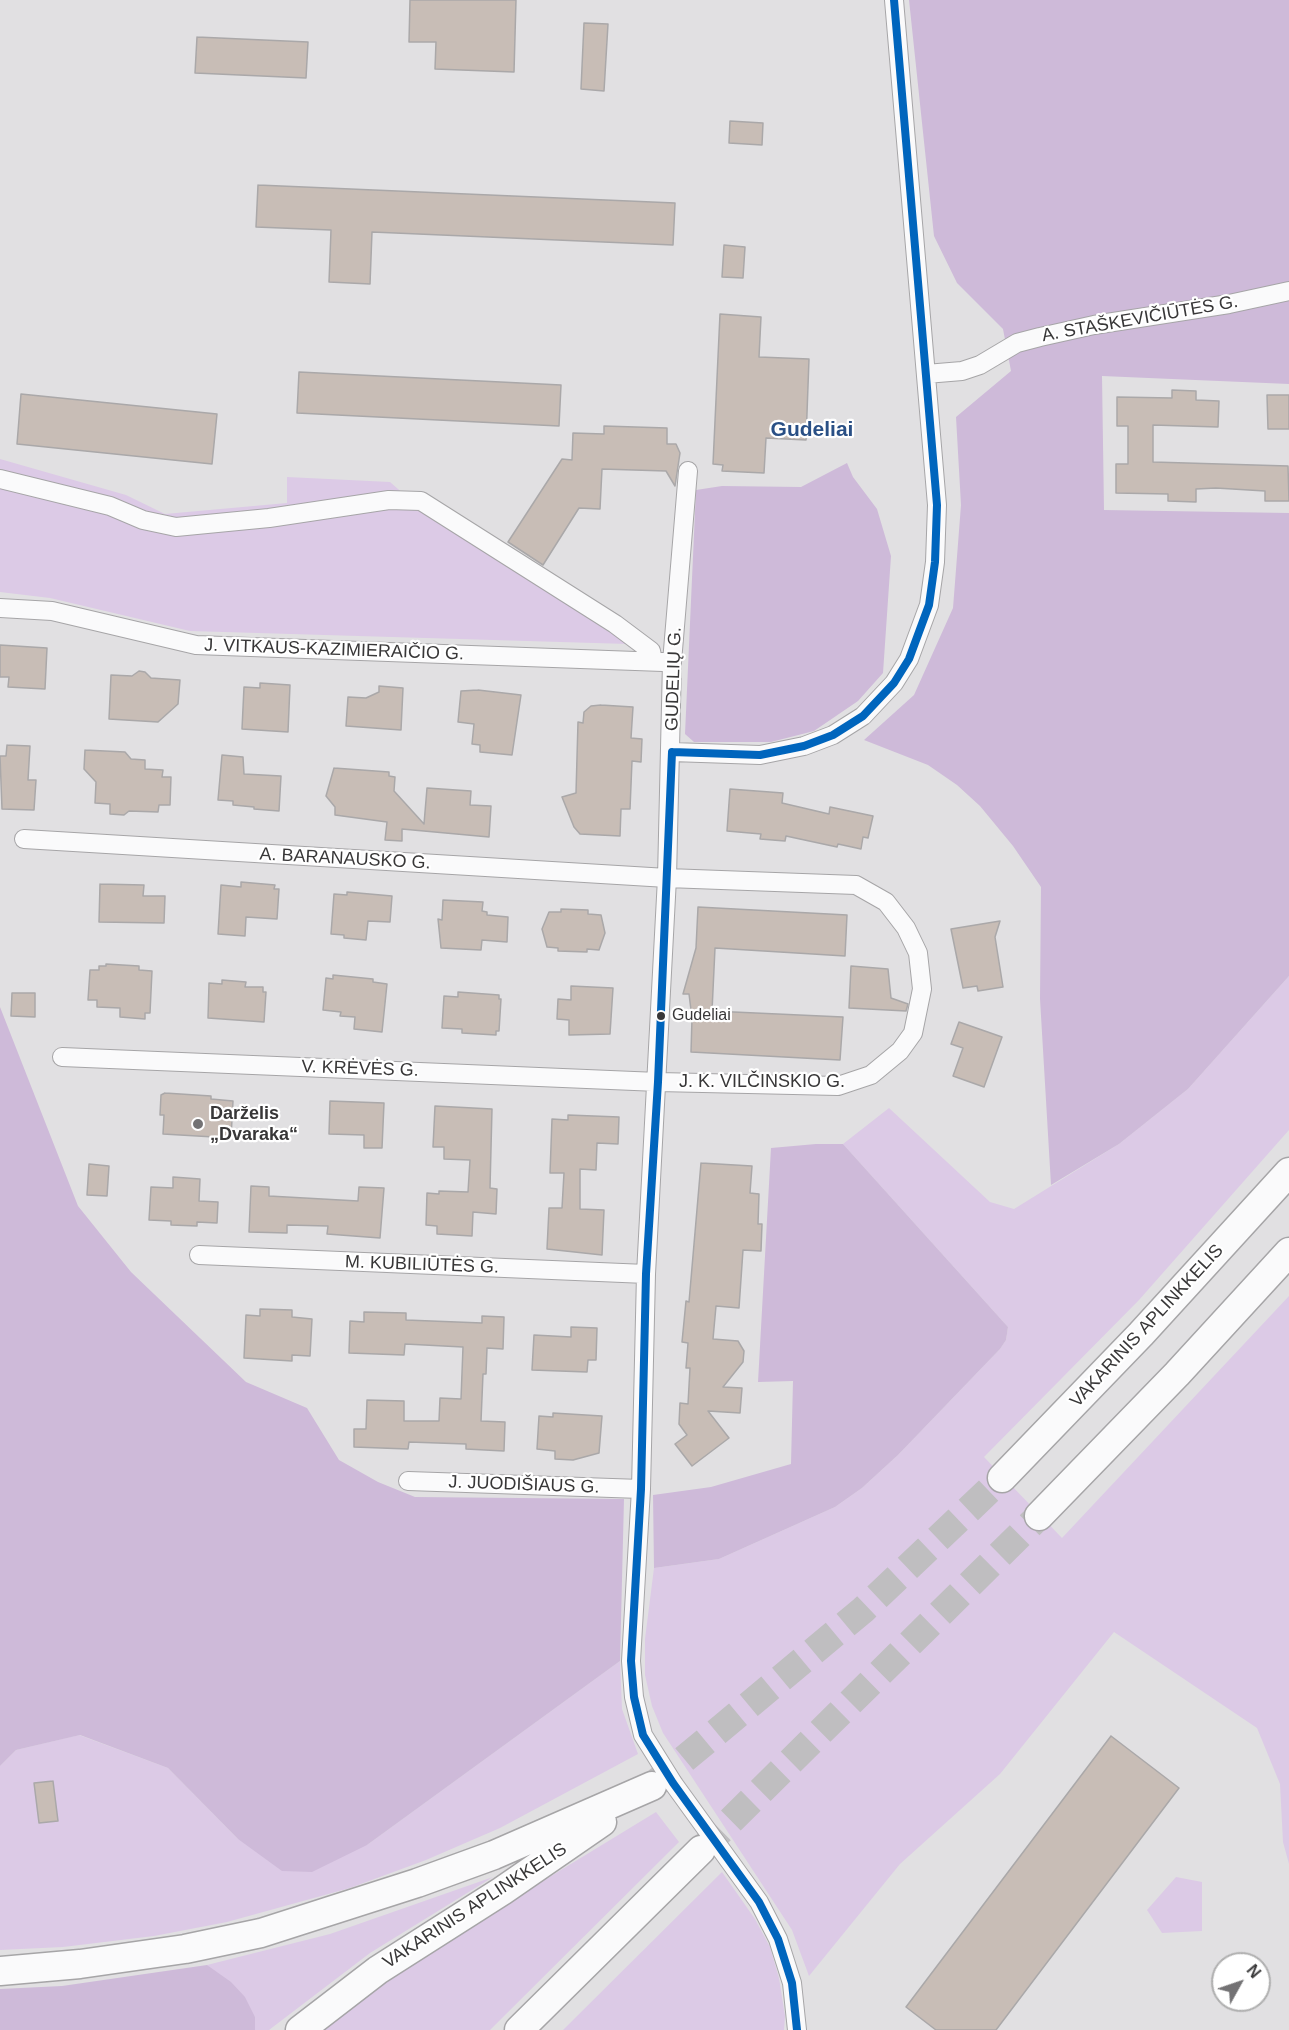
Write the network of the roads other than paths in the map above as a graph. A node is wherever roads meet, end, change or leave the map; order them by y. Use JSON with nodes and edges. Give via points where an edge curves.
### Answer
{"nodes":[{"id":1,"x":894,"y":0,"type":"edge"},
{"id":2,"x":1289,"y":291,"type":"edge"},
{"id":3,"x":926,"y":374,"type":"junction"},
{"id":4,"x":688,"y":471,"type":"dead end"},
{"id":5,"x":0,"y":479,"type":"edge"},
{"id":6,"x":0,"y":608,"type":"edge"},
{"id":7,"x":653,"y":661,"type":"junction"},
{"id":8,"x":672,"y":662,"type":"junction"},
{"id":9,"x":672,"y":752,"type":"junction"},
{"id":10,"x":24,"y":839,"type":"dead end"},
{"id":11,"x":667,"y":878,"type":"junction"},
{"id":12,"x":62,"y":1057,"type":"dead end"},
{"id":13,"x":658,"y":1082,"type":"junction"},
{"id":14,"x":1289,"y":1172,"type":"edge"},
{"id":15,"x":1289,"y":1252,"type":"edge"},
{"id":16,"x":199,"y":1255,"type":"dead end"},
{"id":17,"x":646,"y":1274,"type":"junction"},
{"id":18,"x":1002,"y":1478,"type":"tunnel mouth"},
{"id":19,"x":408,"y":1481,"type":"dead end"},
{"id":20,"x":641,"y":1488,"type":"junction"},
{"id":21,"x":1039,"y":1516,"type":"tunnel mouth"},
{"id":22,"x":701,"y":1850,"type":"tunnel mouth"},
{"id":23,"x":0,"y":1971,"type":"edge"},
{"id":24,"x":549,"y":2003,"type":"junction"},
{"id":25,"x":300,"y":2030,"type":"edge"},
{"id":26,"x":519,"y":2030,"type":"edge"},
{"id":27,"x":526,"y":2030,"type":"edge"},
{"id":28,"x":796,"y":2030,"type":"edge"}],
"edges":[{"from":1,"to":3,"type":"street"},
{"from":2,"to":3,"type":"street","name":"A. STAŠKEVIČIŪTĖS G.","via":[[1040,337],[962,371]]},
{"from":3,"to":9,"type":"street","via":[[937,505],[934,562],[928,605],[909,659],[894,683],[863,716],[833,735],[804,746],[760,755]]},
{"from":4,"to":8,"type":"street","name":"GUDELIŲ G."},
{"from":5,"to":7,"type":"street","via":[[176,527],[389,500],[421,501],[615,624],[651,651]]},
{"from":6,"to":7,"type":"street","name":"J. VITKAUS-KAZIMIERAIČIO G.","via":[[52,611],[196,645]]},
{"from":7,"to":8,"type":"street","name":"J. VITKAUS-KAZIMIERAIČIO G."},
{"from":8,"to":9,"type":"street","name":"GUDELIŲ G."},
{"from":9,"to":11,"type":"street","name":"GUDELIŲ G."},
{"from":10,"to":11,"type":"street","name":"A. BARANAUSKO G."},
{"from":11,"to":13,"type":"street","name":"GUDELIŲ G."},
{"from":11,"to":13,"type":"street","name":"J. K. VILČINSKIO G.","via":[[856,885],[886,902],[906,928],[918,953],[922,989],[913,1033],[885,1065],[855,1082],[838,1086]]},
{"from":12,"to":13,"type":"street","name":"V. KRĖVĖS G."},
{"from":13,"to":17,"type":"street","name":"GUDELIŲ G."},
{"from":14,"to":18,"type":"highway","name":"VAKARINIS APLINKKELIS","via":[[1142,1334]]},
{"from":15,"to":21,"type":"highway"},
{"from":16,"to":17,"type":"street","name":"M. KUBILIŪTĖS G."},
{"from":17,"to":20,"type":"street","name":"GUDELIŲ G."},
{"from":19,"to":20,"type":"street","name":"J. JUODIŠIAUS G."},
{"from":20,"to":28,"type":"street","name":"GUDELIŲ G.","via":[[631,1661],[633,1697],[643,1736],[759,1902],[792,1983]]},
{"from":22,"to":24,"type":"highway"},
{"from":23,"to":25,"type":"highway","name":"VAKARINIS APLINKKELIS","via":[[185,1949],[261,1933],[494,1855],[652,1786],[502,1891],[378,1970]]},
{"from":24,"to":26,"type":"highway"},
{"from":24,"to":27,"type":"highway"}]}
